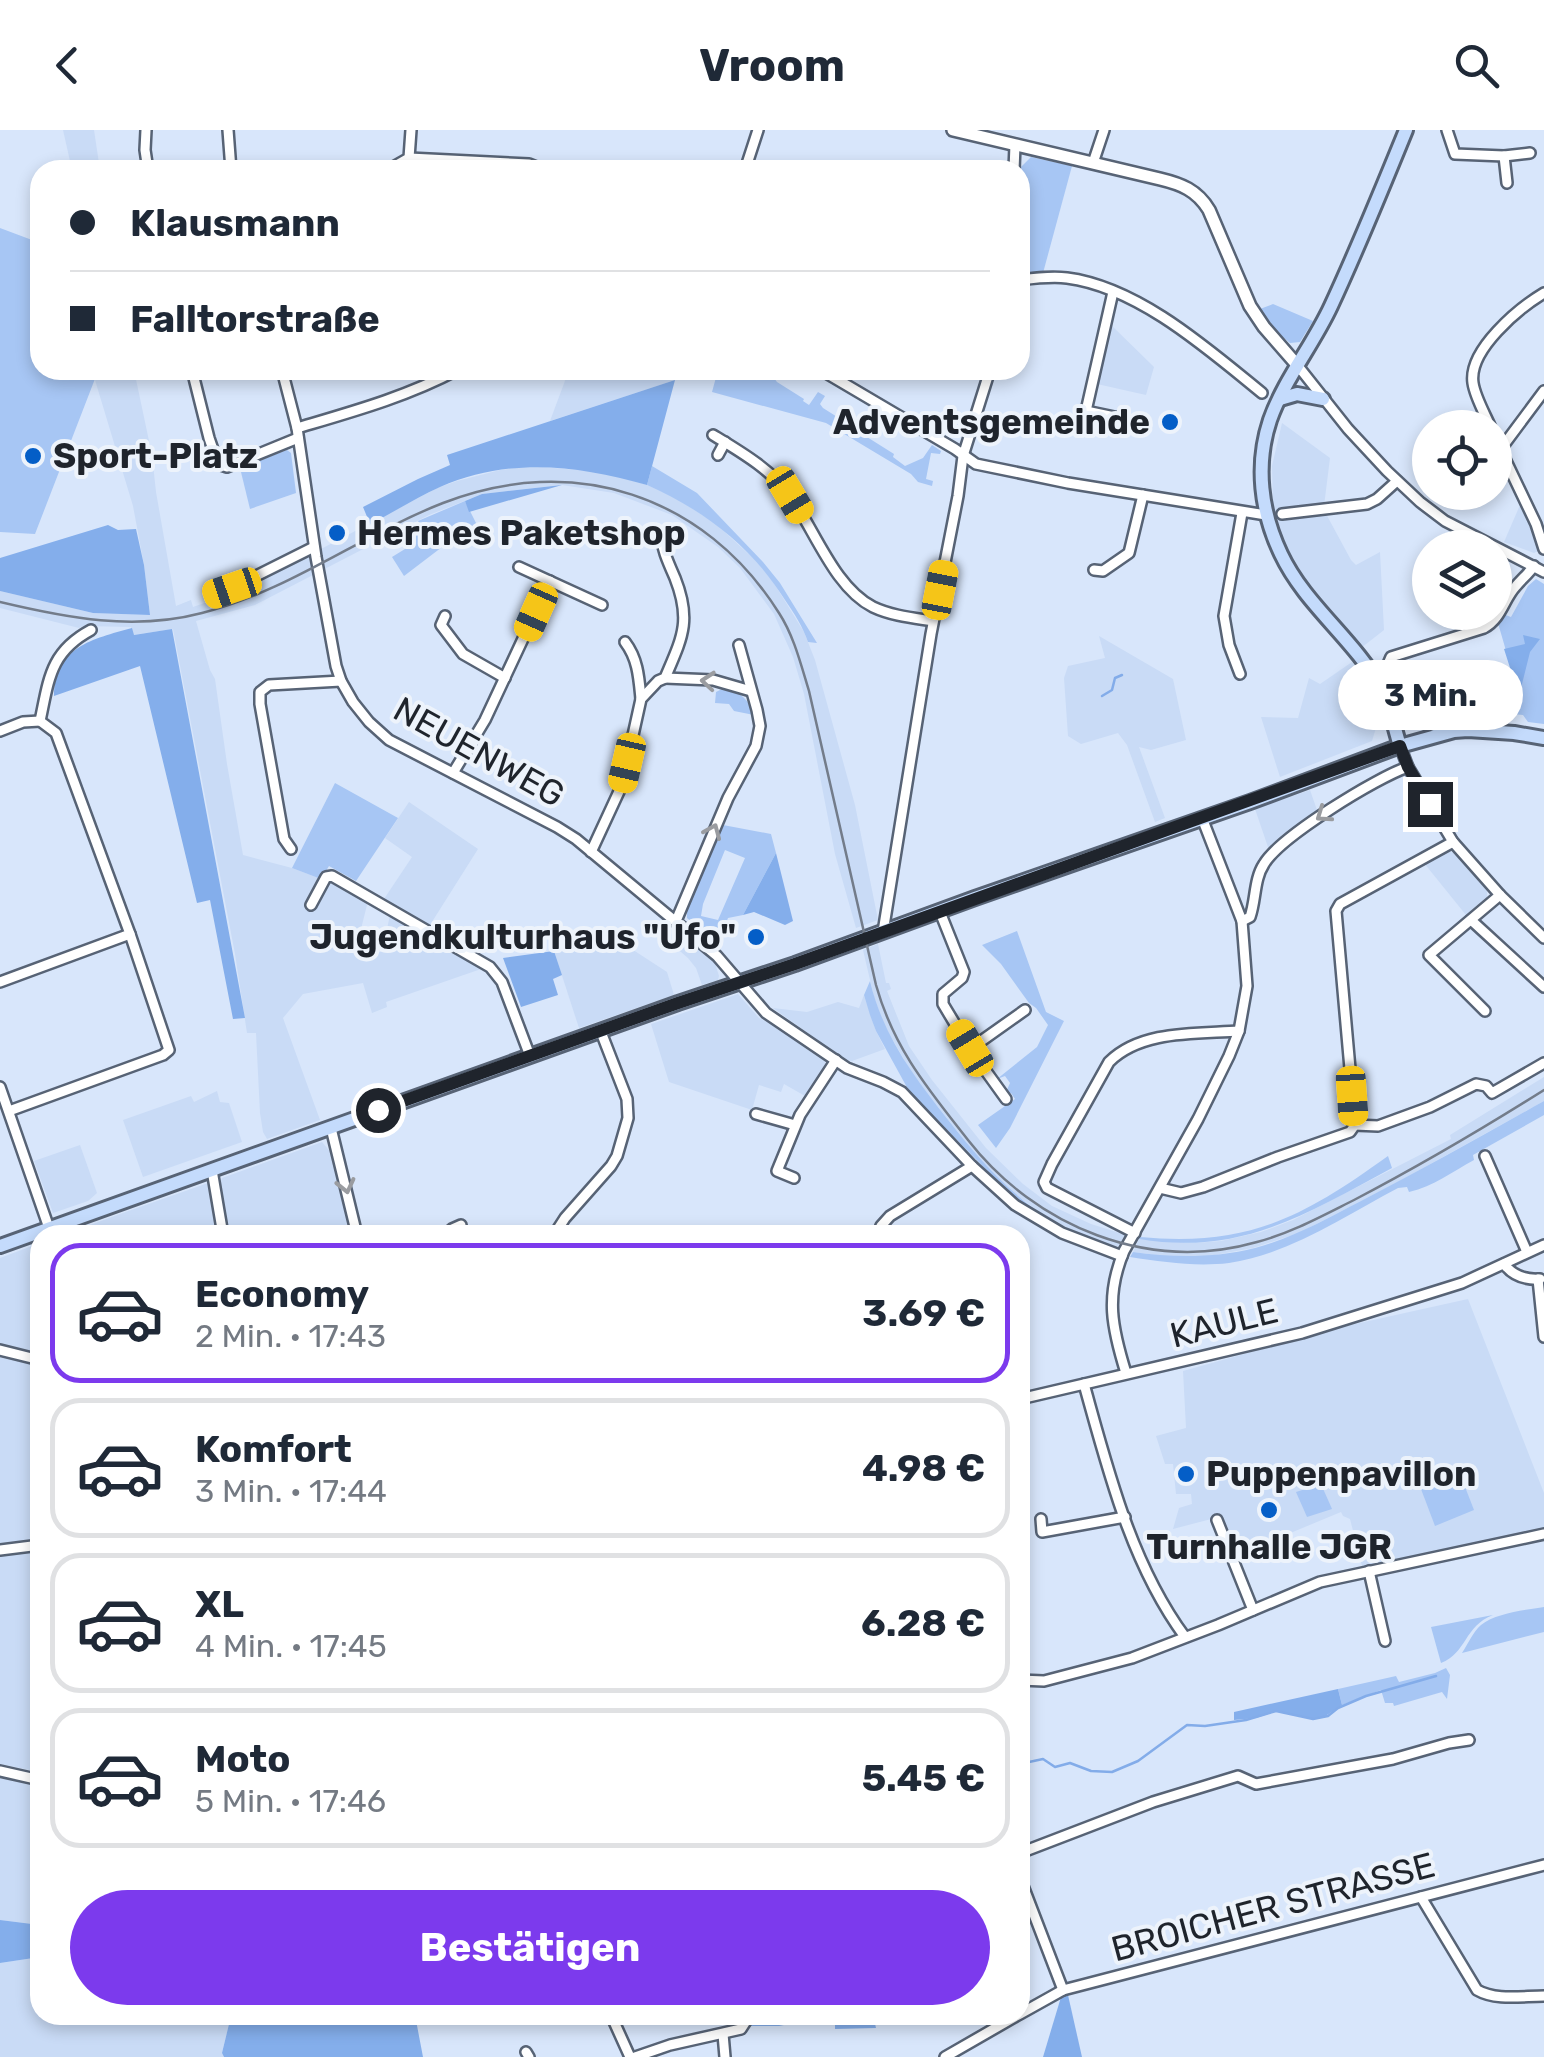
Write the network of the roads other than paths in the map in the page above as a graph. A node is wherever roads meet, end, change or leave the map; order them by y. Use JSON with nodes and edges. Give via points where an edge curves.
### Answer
{"nodes":[{"id":1,"x":146,"y":130,"type":"edge"},
{"id":2,"x":228,"y":130,"type":"edge"},
{"id":3,"x":411,"y":130,"type":"edge"},
{"id":4,"x":758,"y":130,"type":"edge"},
{"id":5,"x":953,"y":130,"type":"edge"},
{"id":6,"x":1104,"y":130,"type":"edge"},
{"id":7,"x":1406,"y":130,"type":"edge"},
{"id":8,"x":1447,"y":130,"type":"edge"},
{"id":9,"x":1010,"y":139,"type":"edge"},
{"id":10,"x":1530,"y":153,"type":"dead end"},
{"id":11,"x":1504,"y":156,"type":"junction"},
{"id":12,"x":409,"y":158,"type":"junction"},
{"id":13,"x":146,"y":160,"type":"edge"},
{"id":14,"x":230,"y":160,"type":"edge"},
{"id":15,"x":406,"y":160,"type":"edge"},
{"id":16,"x":449,"y":160,"type":"edge"},
{"id":17,"x":748,"y":160,"type":"edge"},
{"id":18,"x":1093,"y":163,"type":"junction"},
{"id":19,"x":1506,"y":183,"type":"dead end"},
{"id":20,"x":1030,"y":279,"type":"edge"},
{"id":21,"x":1113,"y":292,"type":"junction"},
{"id":22,"x":1544,"y":293,"type":"edge"},
{"id":23,"x":1298,"y":366,"type":"junction"},
{"id":24,"x":195,"y":380,"type":"edge"},
{"id":25,"x":285,"y":380,"type":"edge"},
{"id":26,"x":838,"y":380,"type":"edge"},
{"id":27,"x":987,"y":380,"type":"edge"},
{"id":28,"x":435,"y":381,"type":"edge"},
{"id":29,"x":1544,"y":391,"type":"edge"},
{"id":30,"x":1262,"y":393,"type":"dead end"},
{"id":31,"x":1280,"y":399,"type":"junction"},
{"id":32,"x":1323,"y":399,"type":"junction"},
{"id":33,"x":1484,"y":410,"type":"edge"},
{"id":34,"x":1086,"y":411,"type":"junction"},
{"id":35,"x":1124,"y":419,"type":"dead end"},
{"id":36,"x":1083,"y":422,"type":"dead end"},
{"id":37,"x":298,"y":433,"type":"junction"},
{"id":38,"x":714,"y":434,"type":"dead end"},
{"id":39,"x":1512,"y":434,"type":"edge"},
{"id":40,"x":725,"y":442,"type":"junction"},
{"id":41,"x":718,"y":456,"type":"dead end"},
{"id":42,"x":963,"y":456,"type":"junction"},
{"id":43,"x":1512,"y":475,"type":"edge"},
{"id":44,"x":1397,"y":481,"type":"junction"},
{"id":45,"x":1143,"y":495,"type":"junction"},
{"id":46,"x":1242,"y":513,"type":"junction"},
{"id":47,"x":1282,"y":514,"type":"dead end"},
{"id":48,"x":1266,"y":516,"type":"junction"},
{"id":49,"x":660,"y":532,"type":"dead end"},
{"id":50,"x":314,"y":547,"type":"junction"},
{"id":51,"x":1544,"y":552,"type":"edge"},
{"id":52,"x":519,"y":567,"type":"dead end"},
{"id":53,"x":1539,"y":569,"type":"edge"},
{"id":54,"x":1094,"y":570,"type":"dead end"},
{"id":55,"x":550,"y":581,"type":"junction"},
{"id":56,"x":213,"y":595,"type":"dead end"},
{"id":57,"x":602,"y":606,"type":"dead end"},
{"id":58,"x":445,"y":616,"type":"dead end"},
{"id":59,"x":934,"y":621,"type":"junction"},
{"id":60,"x":91,"y":630,"type":"dead end"},
{"id":61,"x":625,"y":642,"type":"dead end"},
{"id":62,"x":740,"y":645,"type":"dead end"},
{"id":63,"x":1240,"y":674,"type":"dead end"},
{"id":64,"x":505,"y":678,"type":"junction"},
{"id":65,"x":665,"y":678,"type":"junction"},
{"id":66,"x":341,"y":681,"type":"junction"},
{"id":67,"x":1386,"y":687,"type":"junction"},
{"id":68,"x":751,"y":691,"type":"junction"},
{"id":69,"x":641,"y":699,"type":"junction"},
{"id":70,"x":40,"y":721,"type":"junction"},
{"id":71,"x":0,"y":731,"type":"edge"},
{"id":72,"x":1454,"y":731,"type":"junction"},
{"id":73,"x":1544,"y":738,"type":"edge"},
{"id":74,"x":1400,"y":746,"type":"junction"},
{"id":75,"x":1408,"y":767,"type":"junction"},
{"id":76,"x":453,"y":773,"type":"junction"},
{"id":77,"x":1202,"y":818,"type":"junction"},
{"id":78,"x":1453,"y":842,"type":"junction"},
{"id":79,"x":291,"y":849,"type":"dead end"},
{"id":80,"x":591,"y":852,"type":"junction"},
{"id":81,"x":1500,"y":895,"type":"junction"},
{"id":82,"x":311,"y":905,"type":"dead end"},
{"id":83,"x":940,"y":912,"type":"junction"},
{"id":84,"x":1471,"y":920,"type":"junction"},
{"id":85,"x":676,"y":921,"type":"junction"},
{"id":86,"x":1242,"y":921,"type":"junction"},
{"id":87,"x":883,"y":932,"type":"junction"},
{"id":88,"x":130,"y":934,"type":"junction"},
{"id":89,"x":1544,"y":938,"type":"edge"},
{"id":90,"x":0,"y":982,"type":"edge"},
{"id":91,"x":741,"y":983,"type":"junction"},
{"id":92,"x":1544,"y":987,"type":"edge"},
{"id":93,"x":1024,"y":1010,"type":"dead end"},
{"id":94,"x":1486,"y":1010,"type":"dead end"},
{"id":95,"x":1239,"y":1030,"type":"junction"},
{"id":96,"x":601,"y":1032,"type":"junction"},
{"id":97,"x":970,"y":1048,"type":"junction"},
{"id":98,"x":530,"y":1056,"type":"junction"},
{"id":99,"x":836,"y":1060,"type":"junction"},
{"id":100,"x":1544,"y":1063,"type":"edge"},
{"id":101,"x":0,"y":1087,"type":"edge"},
{"id":102,"x":1006,"y":1099,"type":"dead end"},
{"id":103,"x":9,"y":1110,"type":"junction"},
{"id":104,"x":756,"y":1114,"type":"dead end"},
{"id":105,"x":796,"y":1125,"type":"junction"},
{"id":106,"x":1355,"y":1125,"type":"junction"},
{"id":107,"x":331,"y":1128,"type":"junction"},
{"id":108,"x":1484,"y":1156,"type":"dead end"},
{"id":109,"x":972,"y":1166,"type":"junction"},
{"id":110,"x":212,"y":1170,"type":"junction"},
{"id":111,"x":794,"y":1178,"type":"dead end"},
{"id":112,"x":1160,"y":1188,"type":"junction"},
{"id":113,"x":48,"y":1225,"type":"edge"},
{"id":114,"x":57,"y":1225,"type":"edge"},
{"id":115,"x":221,"y":1225,"type":"edge"},
{"id":116,"x":355,"y":1225,"type":"edge"},
{"id":117,"x":560,"y":1225,"type":"edge"},
{"id":118,"x":882,"y":1225,"type":"edge"},
{"id":119,"x":1134,"y":1233,"type":"junction"},
{"id":120,"x":30,"y":1235,"type":"edge"},
{"id":121,"x":1544,"y":1245,"type":"edge"},
{"id":122,"x":0,"y":1246,"type":"edge"},
{"id":123,"x":1527,"y":1252,"type":"junction"},
{"id":124,"x":1122,"y":1256,"type":"junction"},
{"id":125,"x":1504,"y":1264,"type":"junction"},
{"id":126,"x":1541,"y":1279,"type":"edge"},
{"id":127,"x":1544,"y":1338,"type":"edge"},
{"id":128,"x":0,"y":1350,"type":"edge"},
{"id":129,"x":30,"y":1358,"type":"edge"},
{"id":130,"x":1126,"y":1374,"type":"junction"},
{"id":131,"x":1084,"y":1384,"type":"junction"},
{"id":132,"x":1030,"y":1397,"type":"edge"},
{"id":133,"x":1125,"y":1516,"type":"junction"},
{"id":134,"x":1041,"y":1519,"type":"dead end"},
{"id":135,"x":1216,"y":1520,"type":"dead end"},
{"id":136,"x":1544,"y":1534,"type":"edge"},
{"id":137,"x":30,"y":1546,"type":"edge"},
{"id":138,"x":0,"y":1550,"type":"edge"},
{"id":139,"x":1369,"y":1572,"type":"junction"},
{"id":140,"x":1253,"y":1610,"type":"junction"},
{"id":141,"x":1184,"y":1638,"type":"junction"},
{"id":142,"x":1385,"y":1641,"type":"dead end"},
{"id":143,"x":1030,"y":1680,"type":"edge"},
{"id":144,"x":1469,"y":1740,"type":"dead end"},
{"id":145,"x":0,"y":1772,"type":"edge"},
{"id":146,"x":30,"y":1778,"type":"edge"},
{"id":147,"x":1030,"y":1849,"type":"edge"},
{"id":148,"x":1544,"y":1865,"type":"edge"},
{"id":149,"x":1421,"y":1897,"type":"junction"},
{"id":150,"x":1030,"y":1904,"type":"edge"},
{"id":151,"x":1063,"y":1990,"type":"junction"},
{"id":152,"x":1544,"y":1996,"type":"edge"},
{"id":153,"x":1030,"y":2008,"type":"edge"},
{"id":154,"x":616,"y":2025,"type":"edge"},
{"id":155,"x":743,"y":2025,"type":"edge"},
{"id":156,"x":1000,"y":2025,"type":"edge"},
{"id":157,"x":723,"y":2034,"type":"junction"},
{"id":158,"x":632,"y":2057,"type":"edge"},
{"id":159,"x":725,"y":2057,"type":"edge"},
{"id":160,"x":945,"y":2057,"type":"edge"}],
"edges":[{"from":1,"to":13,"type":"street"},
{"from":2,"to":14,"type":"street"},
{"from":3,"to":12,"type":"street"},
{"from":4,"to":17,"type":"street"},
{"from":5,"to":9,"type":"street"},
{"from":6,"to":18,"type":"street"},
{"from":7,"to":23,"type":"main road","via":[[1334,300]]},
{"from":8,"to":11,"type":"street","via":[[1455,154]]},
{"from":9,"to":18,"type":"street"},
{"from":10,"to":11,"type":"street"},
{"from":11,"to":19,"type":"street"},
{"from":12,"to":15,"type":"street"},
{"from":12,"to":16,"type":"street"},
{"from":18,"to":23,"type":"street","via":[[1196,194],[1250,306]]},
{"from":20,"to":21,"type":"street","via":[[1070,278]]},
{"from":21,"to":30,"type":"street","via":[[1185,330]]},
{"from":21,"to":34,"type":"street"},
{"from":22,"to":33,"type":"street","via":[[1504,323],[1475,366],[1472,382]]},
{"from":23,"to":31,"type":"main road"},
{"from":23,"to":32,"type":"street"},
{"from":24,"to":37,"type":"street","via":[[222,466]]},
{"from":25,"to":37,"type":"street","name":"NEUENWEG"},
{"from":26,"to":42,"type":"street"},
{"from":27,"to":42,"type":"street"},
{"from":28,"to":37,"type":"street"},
{"from":29,"to":39,"type":"street"},
{"from":31,"to":32,"type":"main road"},
{"from":31,"to":48,"type":"main road","via":[[1265,442]]},
{"from":32,"to":44,"type":"street"},
{"from":34,"to":35,"type":"street"},
{"from":34,"to":36,"type":"street"},
{"from":37,"to":50,"type":"street","name":"NEUENWEG"},
{"from":38,"to":40,"type":"street"},
{"from":40,"to":41,"type":"street"},
{"from":40,"to":59,"type":"street","via":[[790,495],[858,597],[879,610]]},
{"from":42,"to":45,"type":"street","via":[[976,464]]},
{"from":42,"to":59,"type":"street"},
{"from":43,"to":51,"type":"street"},
{"from":44,"to":47,"type":"street","via":[[1367,504]]},
{"from":44,"to":53,"type":"street","via":[[1446,521]]},
{"from":45,"to":46,"type":"street"},
{"from":45,"to":54,"type":"street","via":[[1129,553]]},
{"from":46,"to":48,"type":"street"},
{"from":46,"to":63,"type":"street","via":[[1224,616]]},
{"from":48,"to":67,"type":"main road","via":[[1296,580]]},
{"from":49,"to":65,"type":"street","via":[[686,619]]},
{"from":50,"to":56,"type":"street"},
{"from":50,"to":66,"type":"street","name":"NEUENWEG"},
{"from":51,"to":53,"type":"street"},
{"from":52,"to":55,"type":"street"},
{"from":53,"to":67,"type":"street","via":[[1517,584],[1484,628],[1392,657],[1384,670]]},
{"from":55,"to":57,"type":"street"},
{"from":55,"to":64,"type":"street"},
{"from":58,"to":64,"type":"street","via":[[441,626],[463,654]]},
{"from":59,"to":87,"type":"street"},
{"from":60,"to":70,"type":"street","via":[[57,660]]},
{"from":61,"to":69,"type":"street","via":[[637,666]]},
{"from":62,"to":68,"type":"street"},
{"from":64,"to":76,"type":"street"},
{"from":68,"to":65,"type":"street","one_way":true,"via":[[713,680]]},
{"from":65,"to":69,"type":"street"},
{"from":66,"to":76,"type":"street","name":"NEUENWEG","via":[[389,740]]},
{"from":66,"to":79,"type":"street","via":[[269,685],[260,692]]},
{"from":67,"to":72,"type":"main road","via":[[1411,718]]},
{"from":67,"to":74,"type":"main road"},
{"from":85,"to":68,"type":"street","one_way":true,"via":[[756,746],[760,726]]},
{"from":69,"to":80,"type":"street","via":[[622,785]]},
{"from":70,"to":71,"type":"street"},
{"from":70,"to":88,"type":"street","via":[[56,733]]},
{"from":72,"to":73,"type":"main road"},
{"from":72,"to":74,"type":"main road"},
{"from":74,"to":75,"type":"street"},
{"from":74,"to":77,"type":"main road"},
{"from":75,"to":78,"type":"street"},
{"from":75,"to":86,"type":"street","one_way":true,"via":[[1272,852],[1261,868],[1250,918]]},
{"from":76,"to":80,"type":"street","name":"NEUENWEG"},
{"from":77,"to":83,"type":"main road"},
{"from":77,"to":86,"type":"street"},
{"from":78,"to":81,"type":"street"},
{"from":78,"to":106,"type":"street","via":[[1336,910]]},
{"from":80,"to":85,"type":"street","name":"NEUENWEG"},
{"from":81,"to":84,"type":"street"},
{"from":81,"to":89,"type":"street"},
{"from":82,"to":98,"type":"street","via":[[332,876],[490,967]]},
{"from":83,"to":87,"type":"main road"},
{"from":83,"to":97,"type":"street","via":[[964,972],[945,991],[943,1004]]},
{"from":84,"to":92,"type":"street"},
{"from":84,"to":94,"type":"street","via":[[1428,956]]},
{"from":85,"to":91,"type":"street","name":"NEUENWEG"},
{"from":86,"to":95,"type":"street","via":[[1246,986]]},
{"from":87,"to":91,"type":"main road"},
{"from":88,"to":90,"type":"street"},
{"from":88,"to":103,"type":"street","via":[[168,1050]]},
{"from":91,"to":96,"type":"main road"},
{"from":91,"to":99,"type":"street","name":"NEUENWEG","via":[[766,1013]]},
{"from":93,"to":97,"type":"street"},
{"from":95,"to":112,"type":"street"},
{"from":95,"to":119,"type":"street","via":[[1178,1035],[1120,1051],[1052,1164],[1047,1188]]},
{"from":96,"to":98,"type":"main road"},
{"from":96,"to":117,"type":"street","via":[[628,1118],[611,1166]]},
{"from":97,"to":102,"type":"street"},
{"from":98,"to":107,"type":"main road"},
{"from":99,"to":105,"type":"street"},
{"from":99,"to":109,"type":"street","name":"NEUENWEG","via":[[902,1092]]},
{"from":100,"to":106,"type":"street","via":[[1492,1093],[1476,1084],[1378,1126]]},
{"from":101,"to":103,"type":"street"},
{"from":103,"to":113,"type":"street"},
{"from":104,"to":105,"type":"street"},
{"from":105,"to":111,"type":"street","via":[[778,1172]]},
{"from":106,"to":112,"type":"street","via":[[1203,1187],[1181,1193]]},
{"from":107,"to":110,"type":"main road"},
{"from":107,"to":116,"type":"street","one_way":true},
{"from":108,"to":123,"type":"street"},
{"from":109,"to":118,"type":"street"},
{"from":109,"to":124,"type":"street","name":"NEUENWEG","via":[[1015,1206]]},
{"from":110,"to":114,"type":"main road"},
{"from":110,"to":115,"type":"street"},
{"from":112,"to":119,"type":"street"},
{"from":119,"to":124,"type":"street"},
{"from":120,"to":122,"type":"main road"},
{"from":121,"to":123,"type":"street","name":"KAULE"},
{"from":123,"to":125,"type":"street","name":"KAULE"},
{"from":124,"to":130,"type":"street","via":[[1112,1314]]},
{"from":125,"to":126,"type":"street","via":[[1510,1272]]},
{"from":125,"to":130,"type":"street","name":"KAULE","via":[[1271,1341]]},
{"from":126,"to":127,"type":"street"},
{"from":128,"to":129,"type":"street"},
{"from":130,"to":131,"type":"street","name":"KAULE"},
{"from":131,"to":132,"type":"street","name":"KAULE"},
{"from":131,"to":133,"type":"street"},
{"from":133,"to":134,"type":"street","via":[[1042,1532]]},
{"from":133,"to":141,"type":"street","via":[[1146,1572]]},
{"from":135,"to":140,"type":"street"},
{"from":136,"to":139,"type":"street"},
{"from":137,"to":138,"type":"street"},
{"from":139,"to":140,"type":"street","via":[[1320,1582]]},
{"from":139,"to":142,"type":"street"},
{"from":140,"to":141,"type":"street"},
{"from":141,"to":143,"type":"street","via":[[1132,1658]]},
{"from":144,"to":147,"type":"street","via":[[1256,1784],[1238,1776]]},
{"from":145,"to":146,"type":"street"},
{"from":148,"to":149,"type":"street","name":"BROICHER STRASSE"},
{"from":149,"to":151,"type":"street","name":"BROICHER STRASSE"},
{"from":149,"to":152,"type":"street","via":[[1477,1990]]},
{"from":150,"to":151,"type":"street"},
{"from":151,"to":153,"type":"street","name":"BROICHER STRASSE"},
{"from":154,"to":158,"type":"street"},
{"from":155,"to":157,"type":"street"},
{"from":156,"to":160,"type":"street","name":"BROICHER STRASSE"},
{"from":157,"to":158,"type":"street"},
{"from":157,"to":159,"type":"street"}]}
